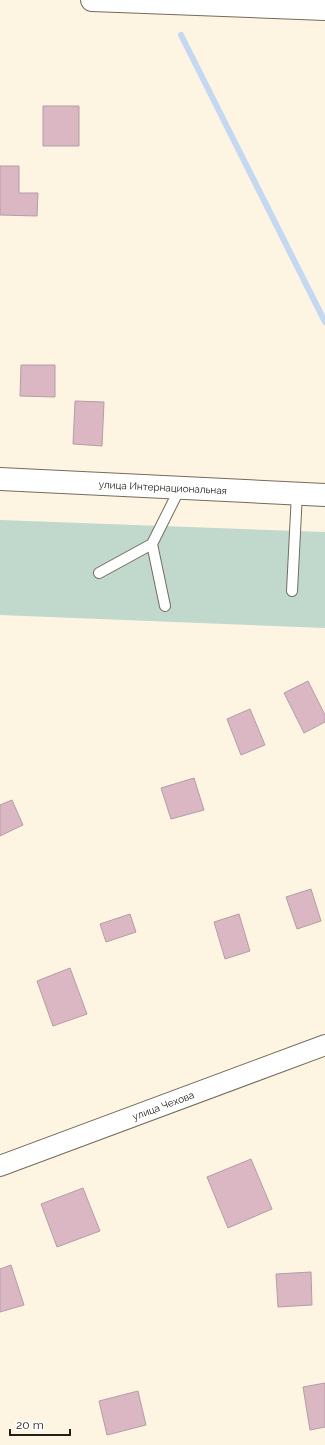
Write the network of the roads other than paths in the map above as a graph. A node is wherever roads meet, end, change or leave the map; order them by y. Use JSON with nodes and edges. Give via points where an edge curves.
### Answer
{"nodes":[{"id":1,"x":92,"y":0,"type":"edge"},
{"id":2,"x":325,"y":9,"type":"edge"},
{"id":3,"x":0,"y":479,"type":"edge"},
{"id":4,"x":180,"y":488,"type":"junction"},
{"id":5,"x":297,"y":493,"type":"junction"},
{"id":6,"x":325,"y":495,"type":"edge"},
{"id":7,"x":152,"y":544,"type":"junction"},
{"id":8,"x":99,"y":573,"type":"dead end"},
{"id":9,"x":292,"y":591,"type":"dead end"},
{"id":10,"x":165,"y":606,"type":"dead end"},
{"id":11,"x":325,"y":1045,"type":"edge"},
{"id":12,"x":0,"y":1166,"type":"edge"}],
"edges":[{"from":1,"to":2,"type":"main road"},
{"from":3,"to":4,"type":"main road","name":"улица Интернациональная"},
{"from":4,"to":5,"type":"main road","name":"улица Интернациональная"},
{"from":4,"to":7,"type":"lane"},
{"from":5,"to":6,"type":"main road","name":"улица Интернациональная"},
{"from":5,"to":9,"type":"lane"},
{"from":7,"to":8,"type":"lane"},
{"from":7,"to":10,"type":"lane"},
{"from":11,"to":12,"type":"street","name":"улица Чехова"}]}
